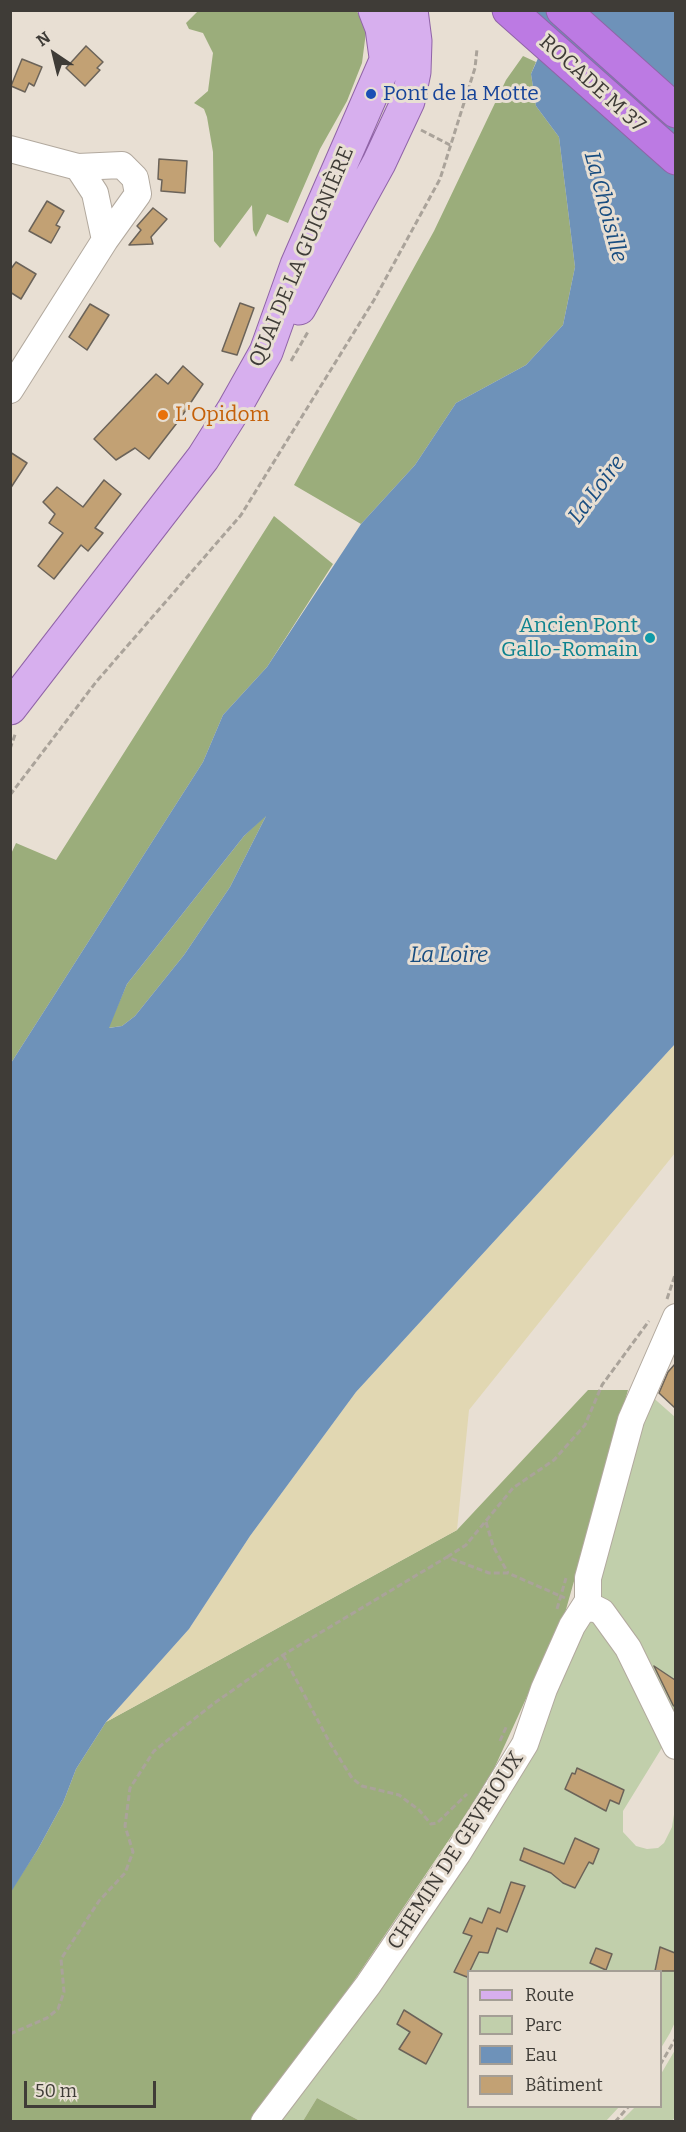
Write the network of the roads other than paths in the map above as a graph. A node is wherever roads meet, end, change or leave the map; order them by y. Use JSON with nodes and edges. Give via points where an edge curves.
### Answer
{"nodes":[{"id":1,"x":375,"y":10,"type":"edge"},
{"id":2,"x":410,"y":10,"type":"edge"},
{"id":3,"x":509,"y":10,"type":"edge"},
{"id":4,"x":563,"y":10,"type":"edge"},
{"id":5,"x":386,"y":57,"type":"junction"},
{"id":6,"x":675,"y":111,"type":"edge"},
{"id":7,"x":10,"y":149,"type":"edge"},
{"id":8,"x":675,"y":158,"type":"edge"},
{"id":9,"x":78,"y":167,"type":"junction"},
{"id":10,"x":105,"y":240,"type":"junction"},
{"id":11,"x":266,"y":352,"type":"junction"},
{"id":12,"x":10,"y":390,"type":"edge"},
{"id":13,"x":14,"y":718,"type":"edge"},
{"id":14,"x":665,"y":1316,"type":"edge"},
{"id":15,"x":583,"y":1610,"type":"junction"},
{"id":16,"x":675,"y":1746,"type":"edge"},
{"id":17,"x":264,"y":2121,"type":"edge"}],
"edges":[{"from":1,"to":5,"type":"main road"},
{"from":2,"to":5,"type":"main road","name":"QUAI DE LA GUIGNIÈRE"},
{"from":2,"to":11,"type":"main road","via":[[415,41],[408,101],[379,163],[288,329]]},
{"from":3,"to":8,"type":"highway","name":"ROCADE M 37"},
{"from":4,"to":6,"type":"highway","name":"ROCADE M 37"},
{"from":5,"to":11,"type":"main road","name":"QUAI DE LA GUIGNIÈRE","via":[[297,265]]},
{"from":7,"to":9,"type":"street"},
{"from":9,"to":10,"type":"street","via":[[95,193]]},
{"from":9,"to":10,"type":"street","via":[[122,165],[135,178],[138,194]]},
{"from":10,"to":12,"type":"street"},
{"from":11,"to":13,"type":"main road","name":"QUAI DE LA GUIGNIÈRE","via":[[203,458]]},
{"from":14,"to":15,"type":"street","name":"CHEMIN DE GEVRIOUX","via":[[631,1420]]},
{"from":15,"to":16,"type":"street","via":[[594,1608],[602,1612],[628,1648]]},
{"from":15,"to":17,"type":"street","name":"CHEMIN DE GEVRIOUX","via":[[544,1689],[525,1744],[495,1796],[369,1985]]}]}
